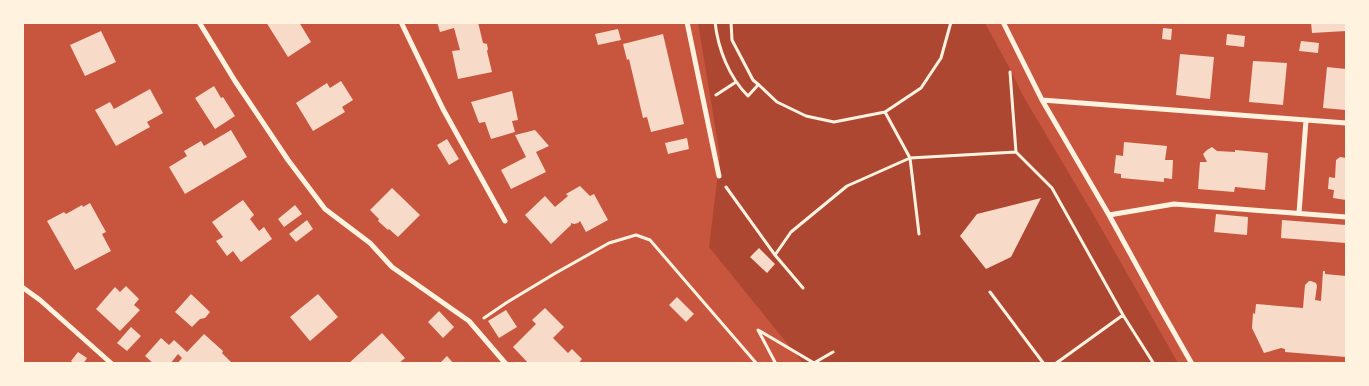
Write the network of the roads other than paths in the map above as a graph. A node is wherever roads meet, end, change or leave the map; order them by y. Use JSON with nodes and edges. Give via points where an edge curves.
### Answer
{"nodes":[{"id":1,"x":199,"y":22,"type":"edge"},
{"id":2,"x":401,"y":22,"type":"edge"},
{"id":3,"x":687,"y":22,"type":"edge"},
{"id":4,"x":1003,"y":22,"type":"edge"},
{"id":5,"x":1042,"y":100,"type":"junction"},
{"id":6,"x":1306,"y":120,"type":"junction"},
{"id":7,"x":1346,"y":123,"type":"edge"},
{"id":8,"x":719,"y":176,"type":"road end"},
{"id":9,"x":1299,"y":213,"type":"junction"},
{"id":10,"x":1110,"y":216,"type":"junction"},
{"id":11,"x":1346,"y":217,"type":"edge"},
{"id":12,"x":504,"y":221,"type":"dead end"},
{"id":13,"x":22,"y":287,"type":"edge"},
{"id":14,"x":112,"y":364,"type":"edge"},
{"id":15,"x":506,"y":364,"type":"edge"},
{"id":16,"x":1192,"y":364,"type":"edge"}],
"edges":[{"from":1,"to":15,"type":"street","via":[[288,160],[325,209],[370,243],[392,267],[470,321]]},
{"from":2,"to":12,"type":"street","via":[[443,110]]},
{"from":3,"to":8,"type":"street"},
{"from":4,"to":5,"type":"street"},
{"from":5,"to":6,"type":"street"},
{"from":5,"to":10,"type":"street"},
{"from":6,"to":7,"type":"street"},
{"from":6,"to":9,"type":"street"},
{"from":9,"to":10,"type":"street","via":[[1174,204]]},
{"from":9,"to":11,"type":"street"},
{"from":10,"to":16,"type":"street"},
{"from":13,"to":14,"type":"street"}]}
